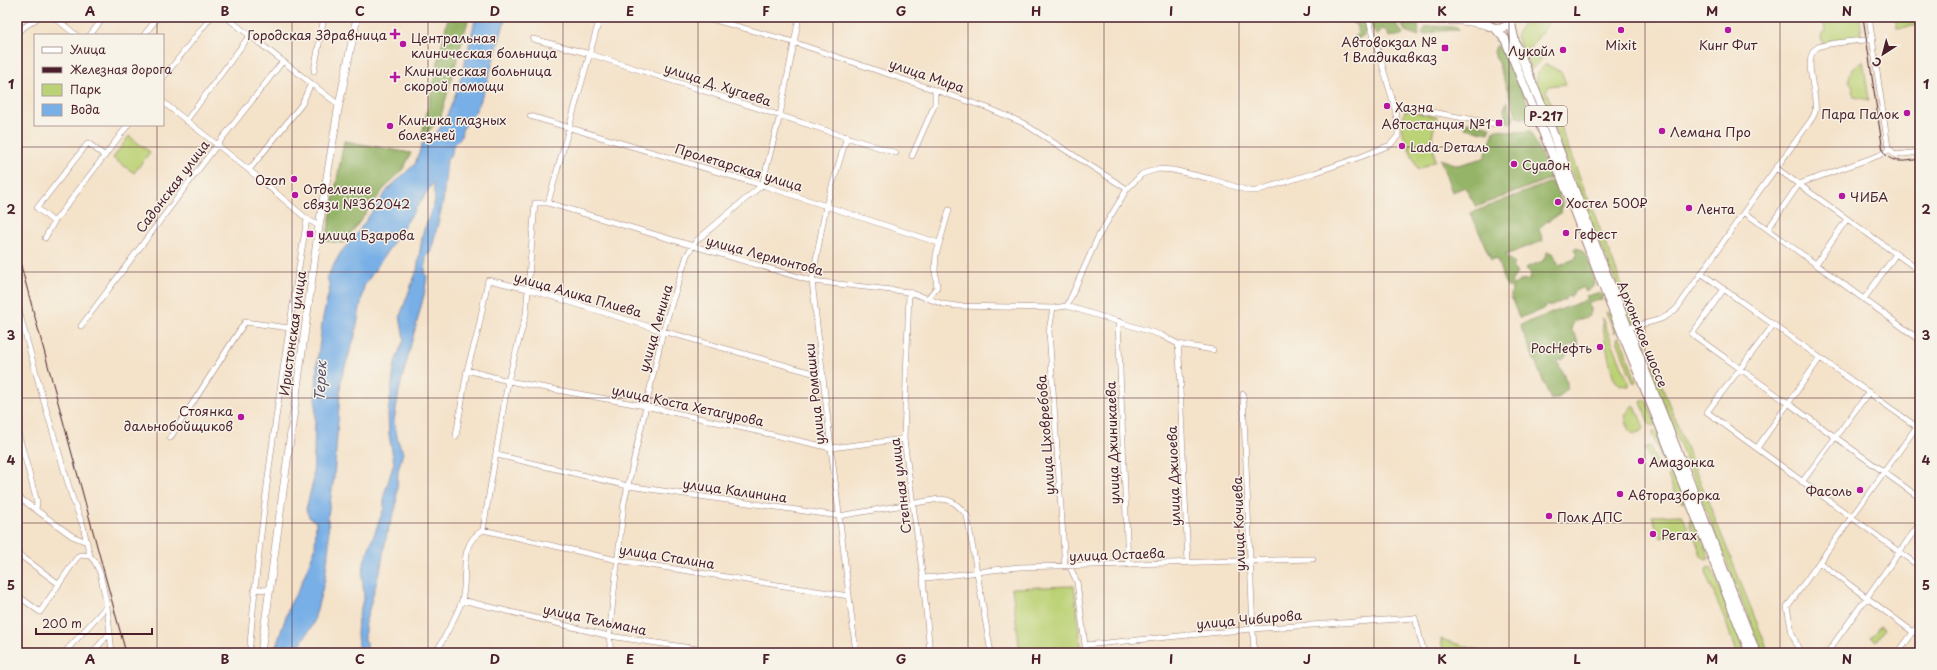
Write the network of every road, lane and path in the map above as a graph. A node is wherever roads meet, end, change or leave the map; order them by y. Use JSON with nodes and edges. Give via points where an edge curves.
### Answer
{"nodes":[{"id":1,"x":39,"y":17,"type":"edge"},
{"id":2,"x":54,"y":17,"type":"edge"},
{"id":3,"x":104,"y":17,"type":"edge"},
{"id":4,"x":158,"y":17,"type":"edge"},
{"id":5,"x":212,"y":17,"type":"edge"},
{"id":6,"x":226,"y":17,"type":"edge"},
{"id":7,"x":324,"y":17,"type":"edge"},
{"id":8,"x":358,"y":17,"type":"edge"},
{"id":9,"x":600,"y":17,"type":"edge"},
{"id":10,"x":704,"y":17,"type":"edge"},
{"id":11,"x":799,"y":17,"type":"edge"},
{"id":12,"x":1368,"y":17,"type":"edge"},
{"id":13,"x":1404,"y":17,"type":"edge"},
{"id":14,"x":1483,"y":17,"type":"edge"},
{"id":15,"x":1869,"y":17,"type":"edge"},
{"id":16,"x":1514,"y":19,"type":"edge"},
{"id":17,"x":1492,"y":27,"type":"junction"},
{"id":18,"x":17,"y":32,"type":"edge"},
{"id":19,"x":75,"y":34,"type":"edge"},
{"id":20,"x":91,"y":34,"type":"edge"},
{"id":21,"x":145,"y":34,"type":"edge"},
{"id":22,"x":250,"y":35,"type":"junction"},
{"id":23,"x":533,"y":39,"type":"dead end"},
{"id":24,"x":1873,"y":39,"type":"junction"},
{"id":25,"x":793,"y":42,"type":"junction"},
{"id":26,"x":590,"y":54,"type":"junction"},
{"id":27,"x":282,"y":61,"type":"junction"},
{"id":28,"x":314,"y":71,"type":"dead end"},
{"id":29,"x":164,"y":77,"type":"edge"},
{"id":30,"x":311,"y":83,"type":"junction"},
{"id":31,"x":935,"y":90,"type":"junction"},
{"id":32,"x":164,"y":103,"type":"edge"},
{"id":33,"x":339,"y":105,"type":"junction"},
{"id":34,"x":1394,"y":105,"type":"junction"},
{"id":35,"x":780,"y":115,"type":"junction"},
{"id":36,"x":530,"y":116,"type":"dead end"},
{"id":37,"x":186,"y":120,"type":"junction"},
{"id":38,"x":1496,"y":124,"type":"dead end"},
{"id":39,"x":127,"y":126,"type":"edge"},
{"id":40,"x":568,"y":127,"type":"junction"},
{"id":41,"x":846,"y":136,"type":"junction"},
{"id":42,"x":217,"y":145,"type":"junction"},
{"id":43,"x":1890,"y":149,"type":"junction"},
{"id":44,"x":1920,"y":152,"type":"edge"},
{"id":45,"x":896,"y":153,"type":"dead end"},
{"id":46,"x":105,"y":156,"type":"junction"},
{"id":47,"x":912,"y":156,"type":"dead end"},
{"id":48,"x":1776,"y":168,"type":"junction"},
{"id":49,"x":249,"y":170,"type":"junction"},
{"id":50,"x":1799,"y":184,"type":"junction"},
{"id":51,"x":762,"y":185,"type":"junction"},
{"id":52,"x":1128,"y":189,"type":"junction"},
{"id":53,"x":548,"y":204,"type":"junction"},
{"id":54,"x":826,"y":206,"type":"junction"},
{"id":55,"x":949,"y":210,"type":"dead end"},
{"id":56,"x":1744,"y":212,"type":"junction"},
{"id":57,"x":307,"y":219,"type":"junction"},
{"id":58,"x":1847,"y":219,"type":"junction"},
{"id":59,"x":54,"y":222,"type":"junction"},
{"id":60,"x":319,"y":226,"type":"junction"},
{"id":61,"x":1768,"y":229,"type":"junction"},
{"id":62,"x":45,"y":238,"type":"dead end"},
{"id":63,"x":940,"y":243,"type":"junction"},
{"id":64,"x":692,"y":247,"type":"junction"},
{"id":65,"x":1896,"y":254,"type":"junction"},
{"id":66,"x":1816,"y":264,"type":"junction"},
{"id":67,"x":1920,"y":271,"type":"edge"},
{"id":68,"x":1701,"y":273,"type":"junction"},
{"id":69,"x":812,"y":281,"type":"junction"},
{"id":70,"x":528,"y":289,"type":"junction"},
{"id":71,"x":1724,"y":289,"type":"junction"},
{"id":72,"x":909,"y":292,"type":"junction"},
{"id":73,"x":928,"y":298,"type":"junction"},
{"id":74,"x":1864,"y":299,"type":"junction"},
{"id":75,"x":17,"y":304,"type":"edge"},
{"id":76,"x":1067,"y":306,"type":"junction"},
{"id":77,"x":1053,"y":308,"type":"junction"},
{"id":78,"x":1118,"y":321,"type":"junction"},
{"id":79,"x":1774,"y":324,"type":"junction"},
{"id":80,"x":81,"y":326,"type":"dead end"},
{"id":81,"x":289,"y":328,"type":"junction"},
{"id":82,"x":663,"y":330,"type":"junction"},
{"id":83,"x":1625,"y":330,"type":"junction"},
{"id":84,"x":1920,"y":340,"type":"edge"},
{"id":85,"x":1178,"y":344,"type":"junction"},
{"id":86,"x":1213,"y":350,"type":"dead end"},
{"id":87,"x":1820,"y":358,"type":"junction"},
{"id":88,"x":1739,"y":369,"type":"junction"},
{"id":89,"x":467,"y":370,"type":"junction"},
{"id":90,"x":823,"y":376,"type":"junction"},
{"id":91,"x":508,"y":381,"type":"junction"},
{"id":92,"x":1869,"y":392,"type":"junction"},
{"id":93,"x":1244,"y":394,"type":"dead end"},
{"id":94,"x":1788,"y":403,"type":"junction"},
{"id":95,"x":645,"y":406,"type":"junction"},
{"id":96,"x":1920,"y":422,"type":"edge"},
{"id":97,"x":1916,"y":427,"type":"junction"},
{"id":98,"x":17,"y":429,"type":"edge"},
{"id":99,"x":456,"y":436,"type":"dead end"},
{"id":100,"x":170,"y":438,"type":"dead end"},
{"id":101,"x":1835,"y":438,"type":"junction"},
{"id":102,"x":904,"y":439,"type":"junction"},
{"id":103,"x":831,"y":448,"type":"junction"},
{"id":104,"x":1757,"y":448,"type":"junction"},
{"id":105,"x":497,"y":455,"type":"junction"},
{"id":106,"x":1883,"y":472,"type":"junction"},
{"id":107,"x":1802,"y":482,"type":"junction"},
{"id":108,"x":628,"y":486,"type":"junction"},
{"id":109,"x":17,"y":496,"type":"edge"},
{"id":110,"x":1920,"y":498,"type":"edge"},
{"id":111,"x":913,"y":504,"type":"junction"},
{"id":112,"x":36,"y":510,"type":"junction"},
{"id":113,"x":839,"y":516,"type":"junction"},
{"id":114,"x":1851,"y":517,"type":"junction"},
{"id":115,"x":1920,"y":523,"type":"edge"},
{"id":116,"x":483,"y":530,"type":"junction"},
{"id":117,"x":87,"y":542,"type":"junction"},
{"id":118,"x":1900,"y":552,"type":"junction"},
{"id":119,"x":17,"y":553,"type":"edge"},
{"id":120,"x":90,"y":556,"type":"junction"},
{"id":121,"x":1313,"y":559,"type":"dead end"},
{"id":122,"x":617,"y":560,"type":"junction"},
{"id":123,"x":1251,"y":560,"type":"junction"},
{"id":124,"x":1188,"y":562,"type":"junction"},
{"id":125,"x":1819,"y":562,"type":"junction"},
{"id":126,"x":1128,"y":565,"type":"junction"},
{"id":127,"x":1067,"y":567,"type":"junction"},
{"id":128,"x":1920,"y":567,"type":"edge"},
{"id":129,"x":978,"y":571,"type":"junction"},
{"id":130,"x":923,"y":578,"type":"junction"},
{"id":131,"x":59,"y":584,"type":"junction"},
{"id":132,"x":254,"y":589,"type":"junction"},
{"id":133,"x":269,"y":590,"type":"junction"},
{"id":134,"x":17,"y":594,"type":"edge"},
{"id":135,"x":849,"y":596,"type":"junction"},
{"id":136,"x":1867,"y":598,"type":"junction"},
{"id":137,"x":462,"y":600,"type":"junction"},
{"id":138,"x":107,"y":606,"type":"junction"},
{"id":139,"x":1920,"y":623,"type":"edge"},
{"id":140,"x":1252,"y":629,"type":"junction"},
{"id":141,"x":1913,"y":632,"type":"junction"},
{"id":142,"x":109,"y":634,"type":"junction"},
{"id":143,"x":609,"y":636,"type":"junction"},
{"id":144,"x":1085,"y":645,"type":"junction"},
{"id":145,"x":64,"y":653,"type":"edge"},
{"id":146,"x":92,"y":653,"type":"edge"},
{"id":147,"x":112,"y":653,"type":"edge"},
{"id":148,"x":250,"y":653,"type":"edge"},
{"id":149,"x":261,"y":653,"type":"edge"},
{"id":150,"x":436,"y":653,"type":"edge"},
{"id":151,"x":611,"y":653,"type":"edge"},
{"id":152,"x":725,"y":653,"type":"edge"},
{"id":153,"x":856,"y":653,"type":"edge"},
{"id":154,"x":930,"y":653,"type":"edge"},
{"id":155,"x":991,"y":653,"type":"edge"},
{"id":156,"x":1086,"y":653,"type":"edge"},
{"id":157,"x":1254,"y":653,"type":"edge"},
{"id":158,"x":1424,"y":653,"type":"edge"},
{"id":159,"x":1750,"y":653,"type":"edge"},
{"id":160,"x":1756,"y":653,"type":"edge"},
{"id":161,"x":1800,"y":653,"type":"edge"},
{"id":162,"x":1827,"y":653,"type":"edge"},
{"id":163,"x":1898,"y":653,"type":"edge"}],
"edges":[{"from":1,"to":18,"type":"street"},
{"from":2,"to":19,"type":"street"},
{"from":3,"to":20,"type":"street"},
{"from":4,"to":21,"type":"street"},
{"from":5,"to":29,"type":"street"},
{"from":6,"to":22,"type":"street"},
{"from":7,"to":28,"type":"street"},
{"from":8,"to":33,"type":"main road","name":"Иристонская улица"},
{"from":9,"to":26,"type":"street"},
{"from":10,"to":25,"type":"street","name":"улица Мира"},
{"from":11,"to":25,"type":"street"},
{"from":12,"to":34,"type":"street"},
{"from":13,"to":17,"type":"main road","via":[[1426,21],[1464,20]]},
{"from":14,"to":17,"type":"highway","name":"Архонское шоссе"},
{"from":15,"to":24,"type":"street"},
{"from":16,"to":17,"type":"highway","via":[[1504,28]]},
{"from":16,"to":83,"type":"highway","name":"Архонское шоссе","number":"Р-217","via":[[1515,42],[1547,118]]},
{"from":17,"to":83,"type":"highway","name":"Архонское шоссе","number":"Р-217","via":[[1505,39]]},
{"from":22,"to":27,"type":"street"},
{"from":22,"to":37,"type":"street"},
{"from":23,"to":26,"type":"street","name":"улица Д. Хугаева"},
{"from":24,"to":43,"type":"street"},
{"from":24,"to":48,"type":"street","via":[[1822,46],[1811,54],[1816,111]]},
{"from":25,"to":31,"type":"street","name":"улица Мира"},
{"from":25,"to":35,"type":"street"},
{"from":26,"to":35,"type":"street","name":"улица Д. Хугаева"},
{"from":26,"to":40,"type":"street"},
{"from":27,"to":30,"type":"street"},
{"from":27,"to":42,"type":"street","name":"Садонская улица"},
{"from":30,"to":33,"type":"street"},
{"from":30,"to":49,"type":"street","via":[[302,104]]},
{"from":31,"to":47,"type":"street","via":[[935,104]]},
{"from":31,"to":52,"type":"street","name":"улица Мира","via":[[1023,123]]},
{"from":32,"to":37,"type":"street"},
{"from":33,"to":60,"type":"main road","name":"Иристонская улица"},
{"from":34,"to":38,"type":"street"},
{"from":34,"to":52,"type":"street","via":[[1398,136],[1390,145],[1314,174],[1264,189],[1249,190],[1173,170],[1158,169],[1146,172]]},
{"from":35,"to":41,"type":"street","name":"улица Д. Хугаева"},
{"from":35,"to":51,"type":"street"},
{"from":36,"to":40,"type":"street","name":"Пролетарская улица"},
{"from":37,"to":42,"type":"street"},
{"from":39,"to":46,"type":"street"},
{"from":40,"to":51,"type":"street","name":"Пролетарская улица"},
{"from":40,"to":53,"type":"street"},
{"from":41,"to":45,"type":"street","name":"улица Д. Хугаева"},
{"from":41,"to":54,"type":"street","name":"улица Ромашки"},
{"from":42,"to":49,"type":"street"},
{"from":42,"to":80,"type":"street","name":"Садонская улица"},
{"from":43,"to":44,"type":"street","via":[[1895,155]]},
{"from":43,"to":50,"type":"street"},
{"from":46,"to":59,"type":"street"},
{"from":46,"to":59,"type":"street","via":[[88,143],[37,208]]},
{"from":48,"to":50,"type":"street"},
{"from":48,"to":56,"type":"street"},
{"from":49,"to":57,"type":"street"},
{"from":50,"to":58,"type":"street"},
{"from":50,"to":61,"type":"street"},
{"from":51,"to":54,"type":"street","name":"Пролетарская улица"},
{"from":51,"to":64,"type":"street","name":"улица Ленина"},
{"from":52,"to":76,"type":"street","via":[[1098,237]]},
{"from":53,"to":64,"type":"street","name":"улица Лермонтова"},
{"from":53,"to":70,"type":"street","via":[[535,203]]},
{"from":54,"to":63,"type":"street","name":"Пролетарская улица"},
{"from":54,"to":69,"type":"street","name":"улица Ромашки"},
{"from":55,"to":63,"type":"street"},
{"from":56,"to":61,"type":"street"},
{"from":56,"to":68,"type":"street"},
{"from":57,"to":60,"type":"street"},
{"from":57,"to":81,"type":"street"},
{"from":58,"to":65,"type":"street"},
{"from":58,"to":66,"type":"street"},
{"from":59,"to":62,"type":"street"},
{"from":60,"to":133,"type":"main road","name":"Иристонская улица"},
{"from":61,"to":66,"type":"street"},
{"from":63,"to":73,"type":"street","via":[[936,255],[937,287]]},
{"from":64,"to":69,"type":"street","name":"улица Лермонтова"},
{"from":64,"to":82,"type":"street","name":"улица Ленина","via":[[687,255]]},
{"from":65,"to":67,"type":"street"},
{"from":65,"to":74,"type":"street"},
{"from":66,"to":74,"type":"street"},
{"from":68,"to":71,"type":"street"},
{"from":68,"to":83,"type":"street","via":[[1671,314],[1651,324],[1639,324]]},
{"from":69,"to":72,"type":"street","name":"улица Лермонтова"},
{"from":69,"to":90,"type":"street","name":"улица Ромашки"},
{"from":70,"to":82,"type":"street","name":"улица Алика Плиева"},
{"from":70,"to":89,"type":"street","name":"улица Алика Плиева","via":[[488,280]]},
{"from":70,"to":91,"type":"street","via":[[526,314]]},
{"from":71,"to":79,"type":"street"},
{"from":71,"to":88,"type":"street","via":[[1692,334]]},
{"from":72,"to":73,"type":"street","name":"улица Лермонтова"},
{"from":72,"to":102,"type":"street","name":"Степная улица"},
{"from":73,"to":77,"type":"street","name":"улица Лермонтова","via":[[957,306]]},
{"from":74,"to":84,"type":"street"},
{"from":75,"to":117,"type":"street"},
{"from":76,"to":77,"type":"street"},
{"from":76,"to":78,"type":"street"},
{"from":77,"to":127,"type":"street","name":"улица Цховребова","via":[[1049,331]]},
{"from":78,"to":85,"type":"street"},
{"from":78,"to":126,"type":"street","name":"улица Джиникаева"},
{"from":79,"to":87,"type":"street"},
{"from":79,"to":88,"type":"street"},
{"from":81,"to":100,"type":"street","via":[[245,322]]},
{"from":81,"to":132,"type":"street"},
{"from":82,"to":90,"type":"street","name":"улица Алика Плиева"},
{"from":82,"to":95,"type":"street","name":"улица Ленина"},
{"from":83,"to":159,"type":"highway","name":"Архонское шоссе","number":"Р-217"},
{"from":83,"to":160,"type":"highway","name":"Архонское шоссе","number":"Р-217"},
{"from":85,"to":86,"type":"street"},
{"from":85,"to":124,"type":"street","name":"улица Джиоева"},
{"from":87,"to":92,"type":"street"},
{"from":87,"to":94,"type":"street"},
{"from":88,"to":94,"type":"street"},
{"from":88,"to":104,"type":"street","via":[[1708,412]]},
{"from":89,"to":91,"type":"street","name":"улица Коста Хетагурова"},
{"from":89,"to":99,"type":"street"},
{"from":90,"to":103,"type":"street","name":"улица Ромашки"},
{"from":91,"to":95,"type":"street","name":"улица Коста Хетагурова"},
{"from":91,"to":105,"type":"street"},
{"from":92,"to":97,"type":"street"},
{"from":92,"to":101,"type":"street"},
{"from":93,"to":123,"type":"street","name":"улица Кочиева"},
{"from":94,"to":101,"type":"street"},
{"from":94,"to":104,"type":"street"},
{"from":95,"to":103,"type":"street","name":"улица Коста Хетагурова"},
{"from":95,"to":108,"type":"street","name":"улица Ленина"},
{"from":96,"to":97,"type":"street"},
{"from":97,"to":106,"type":"street"},
{"from":98,"to":112,"type":"street","via":[[37,502]]},
{"from":101,"to":106,"type":"street"},
{"from":101,"to":107,"type":"street"},
{"from":102,"to":103,"type":"street","name":"улица Коста Хетагурова"},
{"from":102,"to":111,"type":"street","name":"Степная улица"},
{"from":103,"to":113,"type":"street","name":"улица Ромашки"},
{"from":104,"to":107,"type":"street"},
{"from":105,"to":108,"type":"street","name":"улица Калинина"},
{"from":105,"to":116,"type":"street"},
{"from":106,"to":110,"type":"street"},
{"from":106,"to":114,"type":"street"},
{"from":107,"to":114,"type":"street"},
{"from":108,"to":113,"type":"street","name":"улица Калинина"},
{"from":108,"to":122,"type":"street","name":"улица Ленина"},
{"from":109,"to":112,"type":"street"},
{"from":111,"to":113,"type":"street","name":"улица Калинина"},
{"from":111,"to":129,"type":"street","name":"улица Калинина","via":[[939,499],[950,500],[967,515]]},
{"from":111,"to":130,"type":"street","name":"Степная улица"},
{"from":112,"to":117,"type":"street","via":[[72,536]]},
{"from":113,"to":135,"type":"street","name":"улица Ромашки"},
{"from":114,"to":118,"type":"street"},
{"from":114,"to":125,"type":"street"},
{"from":115,"to":118,"type":"street"},
{"from":116,"to":122,"type":"street","name":"улица Сталина"},
{"from":116,"to":137,"type":"street","via":[[475,535],[468,545]]},
{"from":117,"to":120,"type":"street"},
{"from":118,"to":128,"type":"street"},
{"from":118,"to":136,"type":"street"},
{"from":119,"to":131,"type":"street"},
{"from":120,"to":131,"type":"street","via":[[80,556],[76,559]]},
{"from":120,"to":138,"type":"street","via":[[96,562],[100,573]]},
{"from":121,"to":123,"type":"street","name":"улица Остаева"},
{"from":122,"to":135,"type":"street","name":"улица Сталина"},
{"from":122,"to":143,"type":"street","name":"улица Ленина"},
{"from":123,"to":124,"type":"street","name":"улица Остаева"},
{"from":123,"to":140,"type":"street","name":"улица Кочиева"},
{"from":124,"to":126,"type":"street","name":"улица Остаева"},
{"from":125,"to":136,"type":"street"},
{"from":125,"to":161,"type":"street","via":[[1787,607],[1792,633]]},
{"from":126,"to":127,"type":"street","name":"улица Остаева"},
{"from":127,"to":129,"type":"street","name":"улица Остаева","via":[[1020,567]]},
{"from":127,"to":144,"type":"street","name":"улица Цховребова","via":[[1077,582]]},
{"from":129,"to":130,"type":"street","name":"улица Остаева","via":[[961,576]]},
{"from":129,"to":155,"type":"street"},
{"from":130,"to":154,"type":"street","name":"Степная улица"},
{"from":131,"to":134,"type":"street","via":[[40,612]]},
{"from":132,"to":133,"type":"street"},
{"from":132,"to":148,"type":"street"},
{"from":133,"to":149,"type":"main road","name":"Иристонская улица"},
{"from":135,"to":153,"type":"street","name":"улица Ромашки"},
{"from":136,"to":141,"type":"street"},
{"from":136,"to":162,"type":"street"},
{"from":137,"to":143,"type":"street","name":"улица Тельмана"},
{"from":137,"to":150,"type":"street"},
{"from":138,"to":142,"type":"street"},
{"from":138,"to":145,"type":"street"},
{"from":139,"to":141,"type":"street"},
{"from":140,"to":144,"type":"street","name":"улица Чибирова"},
{"from":140,"to":157,"type":"street","name":"улица Кочиева"},
{"from":140,"to":158,"type":"street","name":"улица Чибирова","via":[[1415,618]]},
{"from":141,"to":163,"type":"street"},
{"from":142,"to":146,"type":"street"},
{"from":142,"to":147,"type":"street"},
{"from":143,"to":151,"type":"street","name":"улица Ленина"},
{"from":143,"to":152,"type":"street","name":"улица Тельмана"},
{"from":144,"to":156,"type":"street","name":"улица Цховребова"}]}
